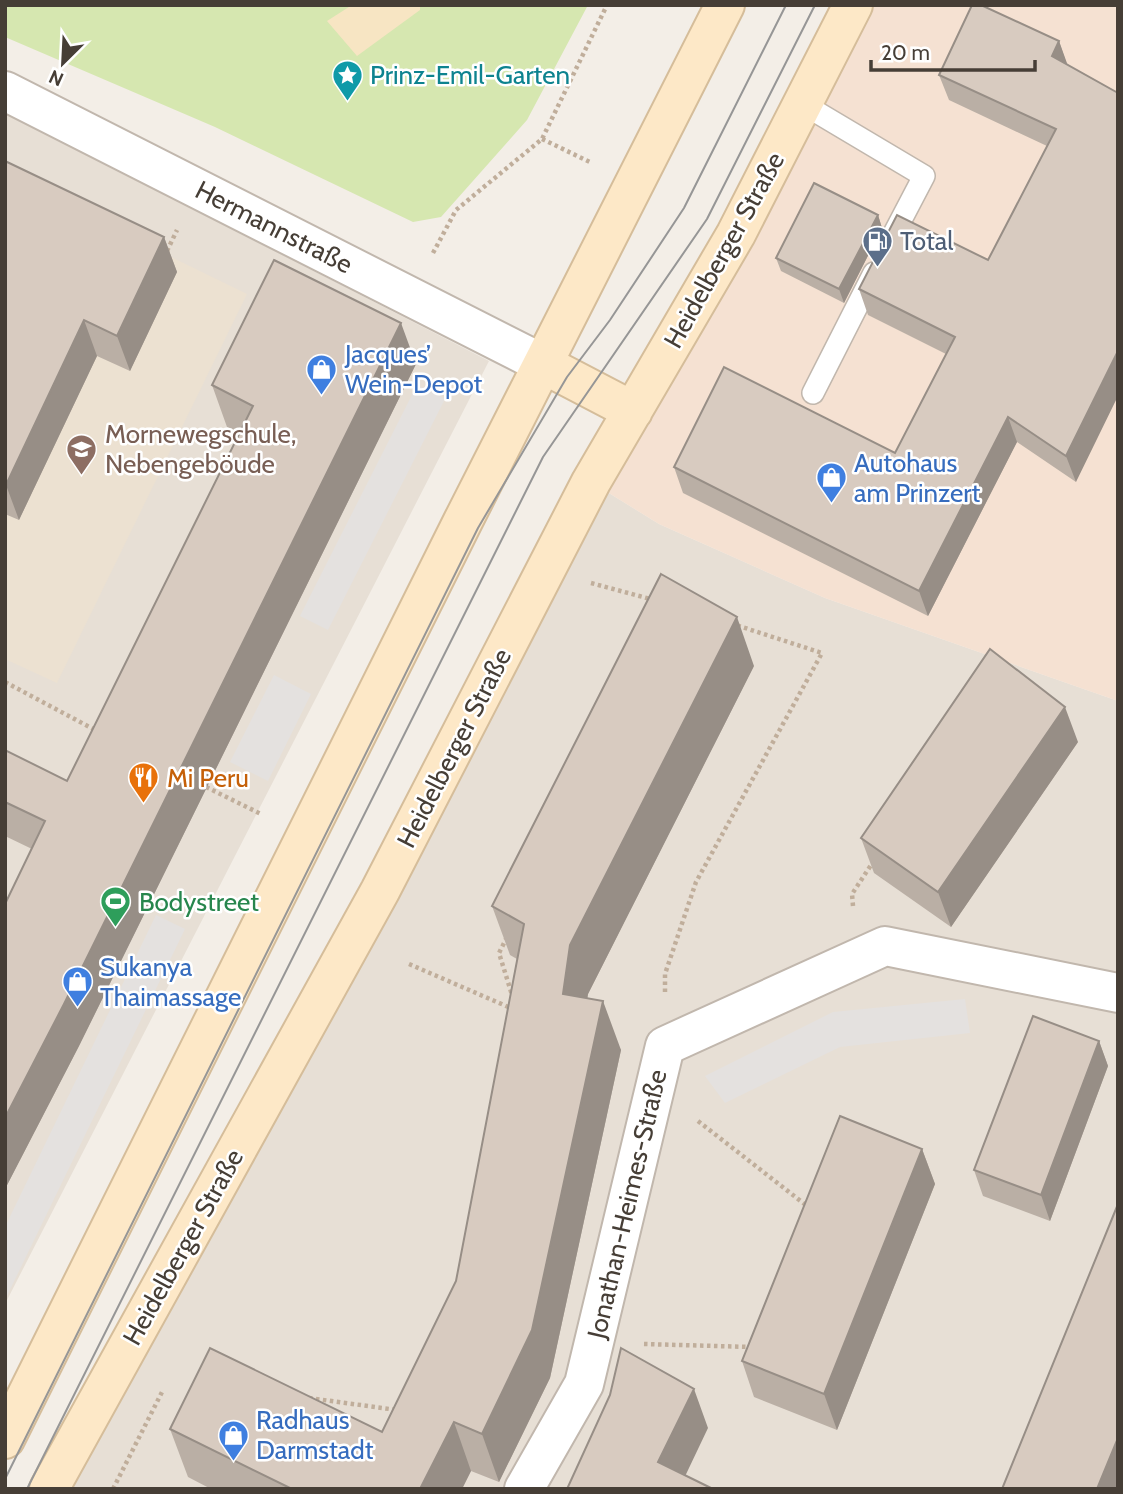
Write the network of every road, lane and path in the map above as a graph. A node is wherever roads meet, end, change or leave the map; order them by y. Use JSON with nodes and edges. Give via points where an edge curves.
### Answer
{"nodes":[{"id":1,"x":607,"y":5,"type":"edge"},
{"id":2,"x":725,"y":5,"type":"edge"},
{"id":3,"x":853,"y":5,"type":"edge"},
{"id":4,"x":5,"y":91,"type":"edge"},
{"id":5,"x":803,"y":104,"type":"junction"},
{"id":6,"x":179,"y":226,"type":"dead end"},
{"id":7,"x":438,"y":243,"type":"dead end"},
{"id":8,"x":165,"y":255,"type":"edge"},
{"id":9,"x":543,"y":364,"type":"junction"},
{"id":10,"x":813,"y":393,"type":"dead end"},
{"id":11,"x":633,"y":411,"type":"junction"},
{"id":12,"x":602,"y":589,"type":"dead end"},
{"id":13,"x":661,"y":602,"type":"edge"},
{"id":14,"x":723,"y":621,"type":"edge"},
{"id":15,"x":5,"y":682,"type":"edge"},
{"id":16,"x":109,"y":737,"type":"edge"},
{"id":17,"x":206,"y":787,"type":"dead end"},
{"id":18,"x":261,"y":814,"type":"dead end"},
{"id":19,"x":875,"y":859,"type":"edge"},
{"id":20,"x":512,"y":928,"type":"edge"},
{"id":21,"x":857,"y":959,"type":"junction"},
{"id":22,"x":409,"y":964,"type":"dead end"},
{"id":23,"x":1118,"y":993,"type":"edge"},
{"id":24,"x":516,"y":1010,"type":"junction"},
{"id":25,"x":519,"y":1019,"type":"edge"},
{"id":26,"x":665,"y":1046,"type":"junction"},
{"id":27,"x":655,"y":1088,"type":"junction"},
{"id":28,"x":802,"y":1219,"type":"edge"},
{"id":29,"x":594,"y":1343,"type":"junction"},
{"id":30,"x":753,"y":1347,"type":"edge"},
{"id":31,"x":300,"y":1397,"type":"edge"},
{"id":32,"x":410,"y":1411,"type":"edge"},
{"id":33,"x":5,"y":1438,"type":"edge"},
{"id":34,"x":49,"y":1489,"type":"edge"},
{"id":35,"x":524,"y":1489,"type":"edge"}],
"edges":[{"from":1,"to":7,"type":"path","via":[[542,139],[456,210]]},
{"from":2,"to":9,"type":"main road"},
{"from":3,"to":5,"type":"main road","name":"Heidelberger Straße"},
{"from":4,"to":9,"type":"street","name":"Hermannstraße"},
{"from":5,"to":10,"type":"lane","via":[[924,176]]},
{"from":5,"to":11,"type":"main road","name":"Heidelberger Straße","via":[[736,234]]},
{"from":6,"to":8,"type":"path"},
{"from":9,"to":11,"type":"main road"},
{"from":9,"to":33,"type":"main road"},
{"from":11,"to":34,"type":"main road","name":"Heidelberger Straße","via":[[536,587],[380,891]]},
{"from":12,"to":13,"type":"path"},
{"from":14,"to":26,"type":"path","via":[[822,653],[696,882],[665,974]]},
{"from":15,"to":16,"type":"path"},
{"from":17,"to":18,"type":"path"},
{"from":19,"to":21,"type":"path","via":[[852,894]]},
{"from":20,"to":24,"type":"path","via":[[499,953]]},
{"from":21,"to":23,"type":"street","name":"Jonathan-Heimes-Straße","via":[[885,946]]},
{"from":21,"to":26,"type":"street","name":"Jonathan-Heimes-Straße"},
{"from":22,"to":24,"type":"path"},
{"from":24,"to":25,"type":"path"},
{"from":26,"to":27,"type":"street","name":"Jonathan-Heimes-Straße"},
{"from":27,"to":28,"type":"path","via":[[807,1206]]},
{"from":27,"to":29,"type":"street","name":"Jonathan-Heimes-Straße"},
{"from":29,"to":30,"type":"path"},
{"from":29,"to":35,"type":"street","name":"Jonathan-Heimes-Straße","via":[[584,1384]]},
{"from":31,"to":32,"type":"path"}]}
